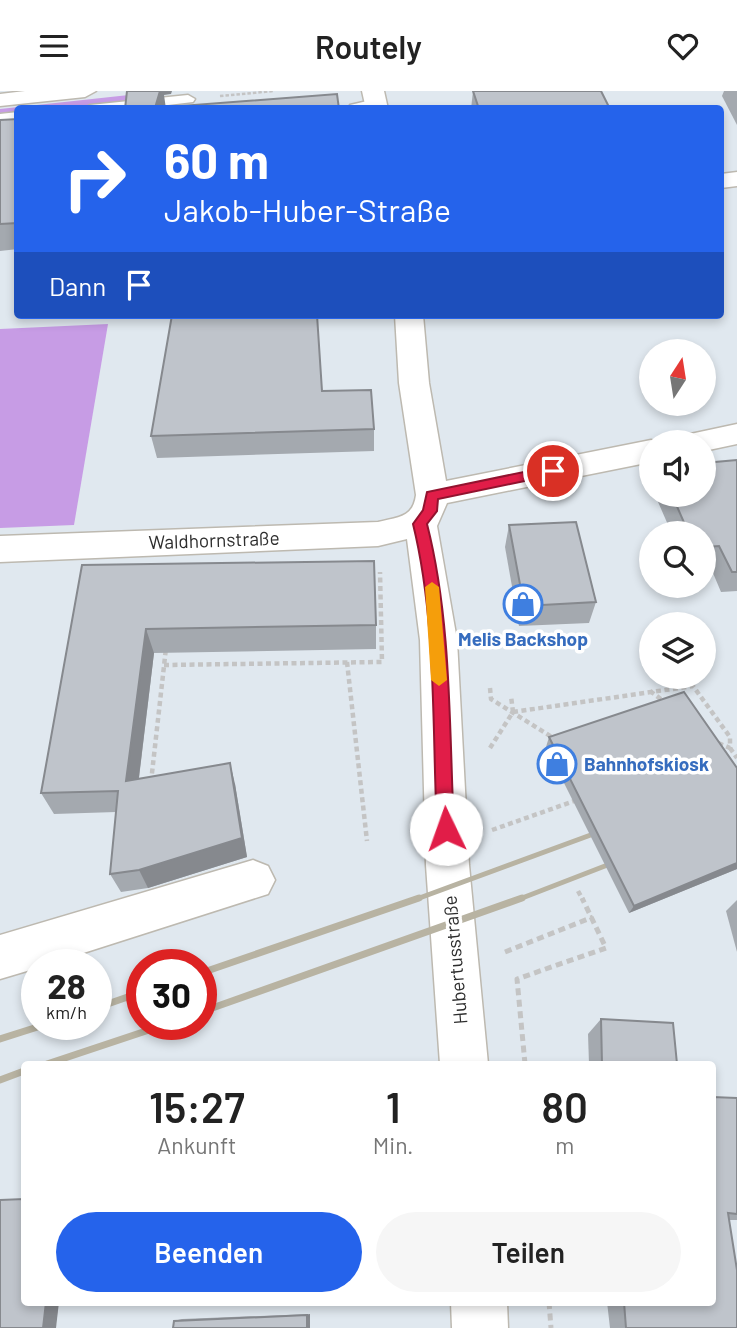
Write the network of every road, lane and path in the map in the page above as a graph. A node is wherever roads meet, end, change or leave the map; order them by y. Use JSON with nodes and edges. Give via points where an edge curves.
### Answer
{"nodes":[{"id":1,"x":85,"y":91,"type":"edge"},
{"id":2,"x":274,"y":91,"type":"edge"},
{"id":3,"x":172,"y":99,"type":"edge"},
{"id":4,"x":188,"y":99,"type":"joint"},
{"id":5,"x":0,"y":100,"type":"edge"},
{"id":6,"x":122,"y":105,"type":"edge"},
{"id":7,"x":409,"y":319,"type":"edge"},
{"id":8,"x":737,"y":434,"type":"edge"},
{"id":9,"x":716,"y":438,"type":"edge"},
{"id":10,"x":639,"y":454,"type":"edge"},
{"id":11,"x":426,"y":510,"type":"junction"},
{"id":12,"x":378,"y":534,"type":"junction"},
{"id":13,"x":3,"y":558,"type":"edge"},
{"id":14,"x":390,"y":622,"type":"dead end"},
{"id":15,"x":382,"y":623,"type":"junction"},
{"id":16,"x":167,"y":643,"type":"edge"},
{"id":17,"x":347,"y":662,"type":"junction"},
{"id":18,"x":164,"y":665,"type":"junction"},
{"id":19,"x":490,"y":686,"type":"dead end"},
{"id":20,"x":650,"y":691,"type":"junction"},
{"id":21,"x":681,"y":693,"type":"edge"},
{"id":22,"x":511,"y":696,"type":"dead end"},
{"id":23,"x":513,"y":712,"type":"junction"},
{"id":24,"x":711,"y":734,"type":"edge"},
{"id":25,"x":561,"y":742,"type":"edge"},
{"id":26,"x":730,"y":748,"type":"junction"},
{"id":27,"x":490,"y":749,"type":"dead end"},
{"id":28,"x":737,"y":758,"type":"edge"},
{"id":29,"x":150,"y":790,"type":"edge"},
{"id":30,"x":586,"y":797,"type":"edge"},
{"id":31,"x":495,"y":829,"type":"dead end"},
{"id":32,"x":367,"y":841,"type":"dead end"},
{"id":33,"x":253,"y":880,"type":"dead end"},
{"id":34,"x":578,"y":891,"type":"dead end"},
{"id":35,"x":593,"y":917,"type":"junction"},
{"id":36,"x":502,"y":953,"type":"dead end"},
{"id":37,"x":0,"y":957,"type":"edge"},
{"id":38,"x":464,"y":1061,"type":"edge"},
{"id":39,"x":525,"y":1061,"type":"edge"},
{"id":40,"x":479,"y":1306,"type":"edge"},
{"id":41,"x":549,"y":1306,"type":"edge"},
{"id":42,"x":480,"y":1328,"type":"edge"},
{"id":43,"x":551,"y":1328,"type":"edge"}],
"edges":[{"from":1,"to":5,"type":"street"},
{"from":2,"to":4,"type":"path"},
{"from":3,"to":4,"type":"lane"},
{"from":3,"to":6,"type":"lane"},
{"from":7,"to":11,"type":"street","name":"Hubertusstraße"},
{"from":8,"to":9,"type":"street"},
{"from":10,"to":11,"type":"street","name":"Waldhornstraße"},
{"from":11,"to":12,"type":"street","name":"Waldhornstraße"},
{"from":11,"to":38,"type":"street","name":"Hubertusstraße"},
{"from":12,"to":13,"type":"street","name":"Waldhornstraße"},
{"from":12,"to":15,"type":"path"},
{"from":14,"to":15,"type":"path"},
{"from":15,"to":17,"type":"path","via":[[382,661]]},
{"from":16,"to":18,"type":"path"},
{"from":17,"to":18,"type":"path"},
{"from":17,"to":32,"type":"path"},
{"from":18,"to":29,"type":"path"},
{"from":19,"to":23,"type":"path","via":[[492,699]]},
{"from":20,"to":21,"type":"path","via":[[659,701]]},
{"from":20,"to":23,"type":"path"},
{"from":20,"to":26,"type":"path","via":[[693,686],[730,737]]},
{"from":22,"to":23,"type":"path"},
{"from":23,"to":25,"type":"path"},
{"from":23,"to":27,"type":"path"},
{"from":24,"to":26,"type":"path"},
{"from":26,"to":28,"type":"path"},
{"from":30,"to":31,"type":"path"},
{"from":33,"to":37,"type":"street"},
{"from":34,"to":35,"type":"path"},
{"from":35,"to":36,"type":"path"},
{"from":35,"to":39,"type":"path","via":[[606,948],[517,979]]},
{"from":40,"to":42,"type":"street"},
{"from":41,"to":43,"type":"path"}]}
